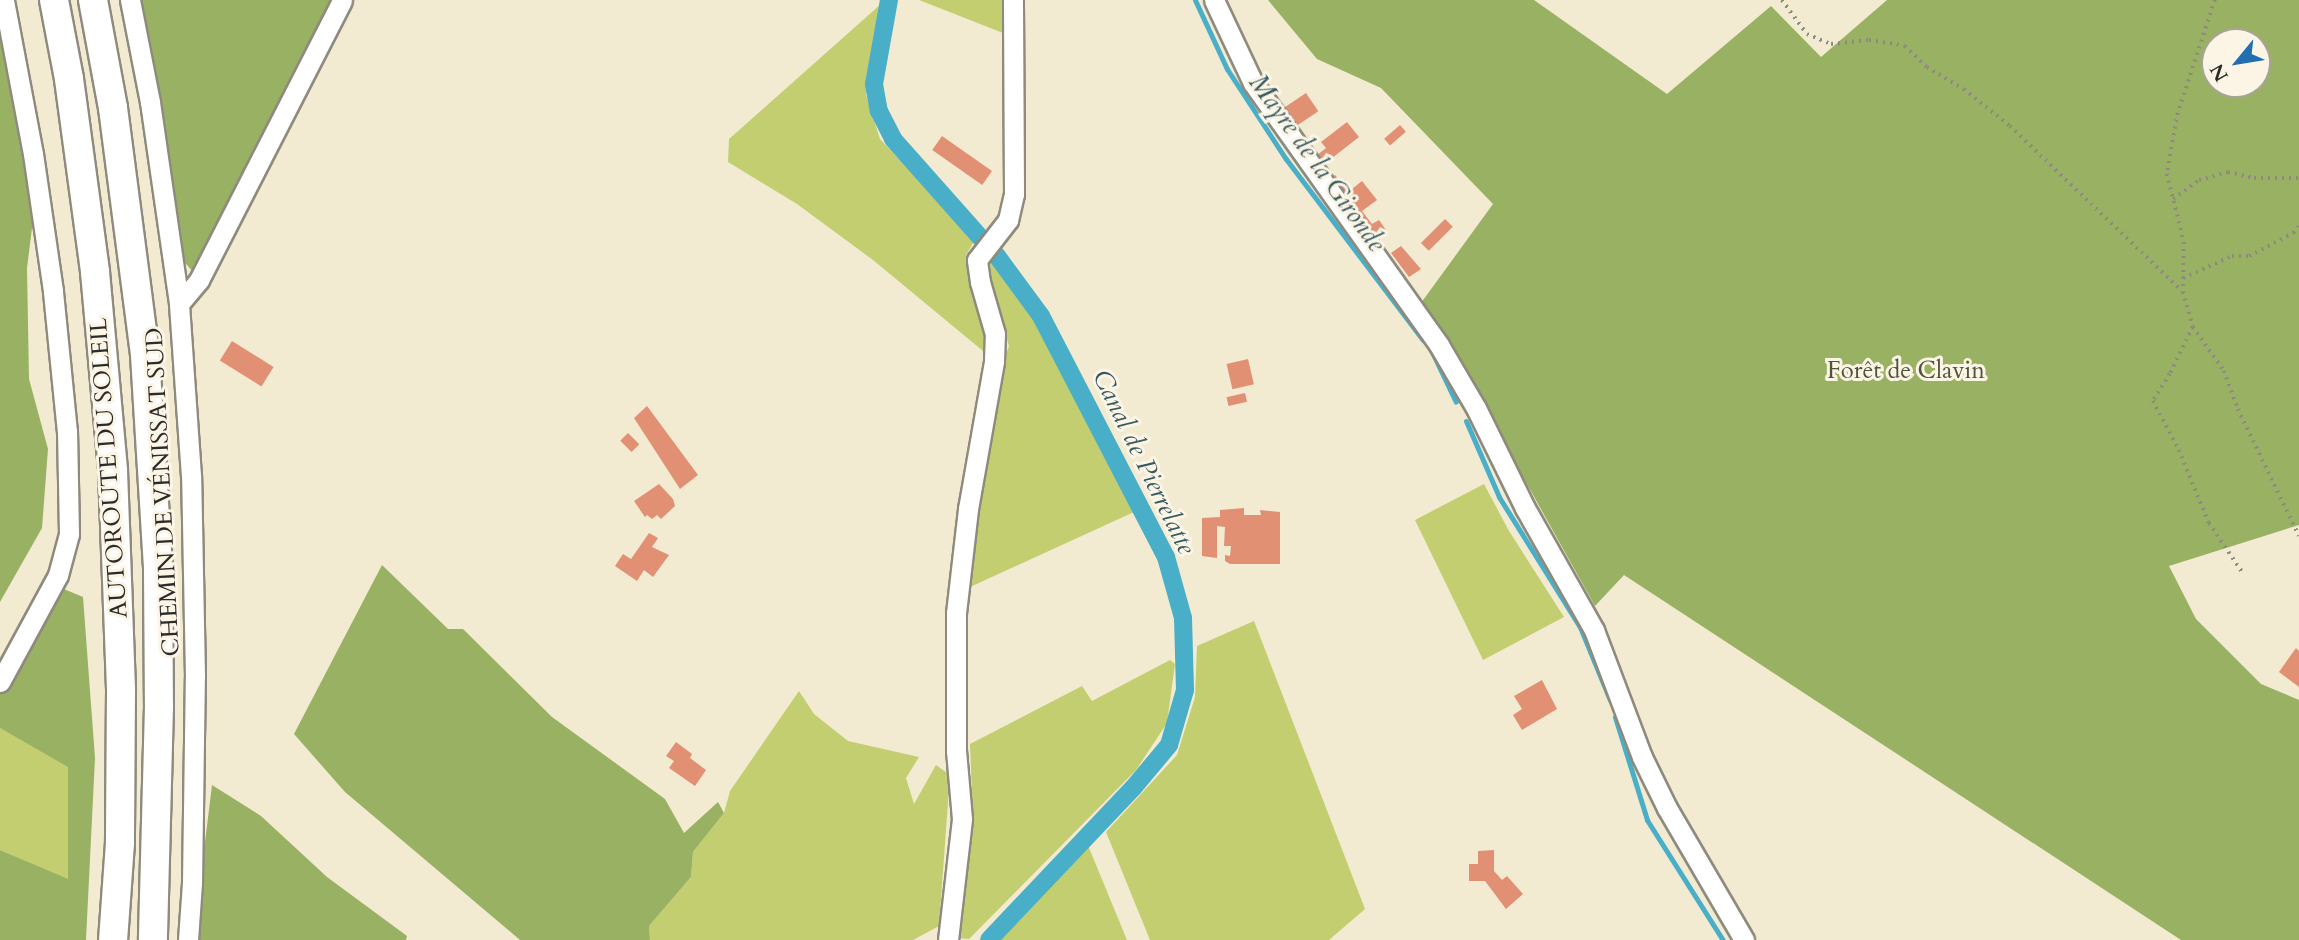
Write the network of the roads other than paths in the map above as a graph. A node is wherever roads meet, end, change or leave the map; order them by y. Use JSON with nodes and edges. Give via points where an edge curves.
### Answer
{"nodes":[{"id":1,"x":4,"y":0,"type":"edge"},
{"id":2,"x":54,"y":0,"type":"edge"},
{"id":3,"x":93,"y":0,"type":"edge"},
{"id":4,"x":130,"y":0,"type":"edge"},
{"id":5,"x":342,"y":0,"type":"edge"},
{"id":6,"x":1013,"y":0,"type":"edge"},
{"id":7,"x":1214,"y":0,"type":"edge"},
{"id":8,"x":178,"y":304,"type":"junction"},
{"id":9,"x":0,"y":682,"type":"edge"},
{"id":10,"x":113,"y":940,"type":"edge"},
{"id":11,"x":153,"y":940,"type":"edge"},
{"id":12,"x":188,"y":940,"type":"edge"},
{"id":13,"x":948,"y":940,"type":"edge"},
{"id":14,"x":1744,"y":940,"type":"edge"}],
"edges":[{"from":1,"to":9,"type":"street","via":[[53,291],[67,432],[69,534],[58,575]]},
{"from":2,"to":10,"type":"highway","name":"AUTOROUTE DU SOLEIL","via":[[96,272],[113,471],[121,691],[120,843]]},
{"from":3,"to":11,"type":"highway","name":"AUTOROUTE DU SOLEIL","via":[[113,107],[145,355],[158,569]]},
{"from":4,"to":8,"type":"street","via":[[150,102]]},
{"from":5,"to":8,"type":"street","name":"CHEMIN DE VÉNISSAT SUD","via":[[200,280]]},
{"from":6,"to":13,"type":"street","via":[[1014,194],[1001,233],[977,260],[995,334],[956,613],[956,751],[962,819]]},
{"from":7,"to":14,"type":"street","via":[[1252,83],[1439,345],[1476,408],[1525,509],[1594,630],[1642,757],[1667,808]]},
{"from":8,"to":12,"type":"street","name":"CHEMIN DE VÉNISSAT SUD","via":[[191,476],[195,677]]}]}
